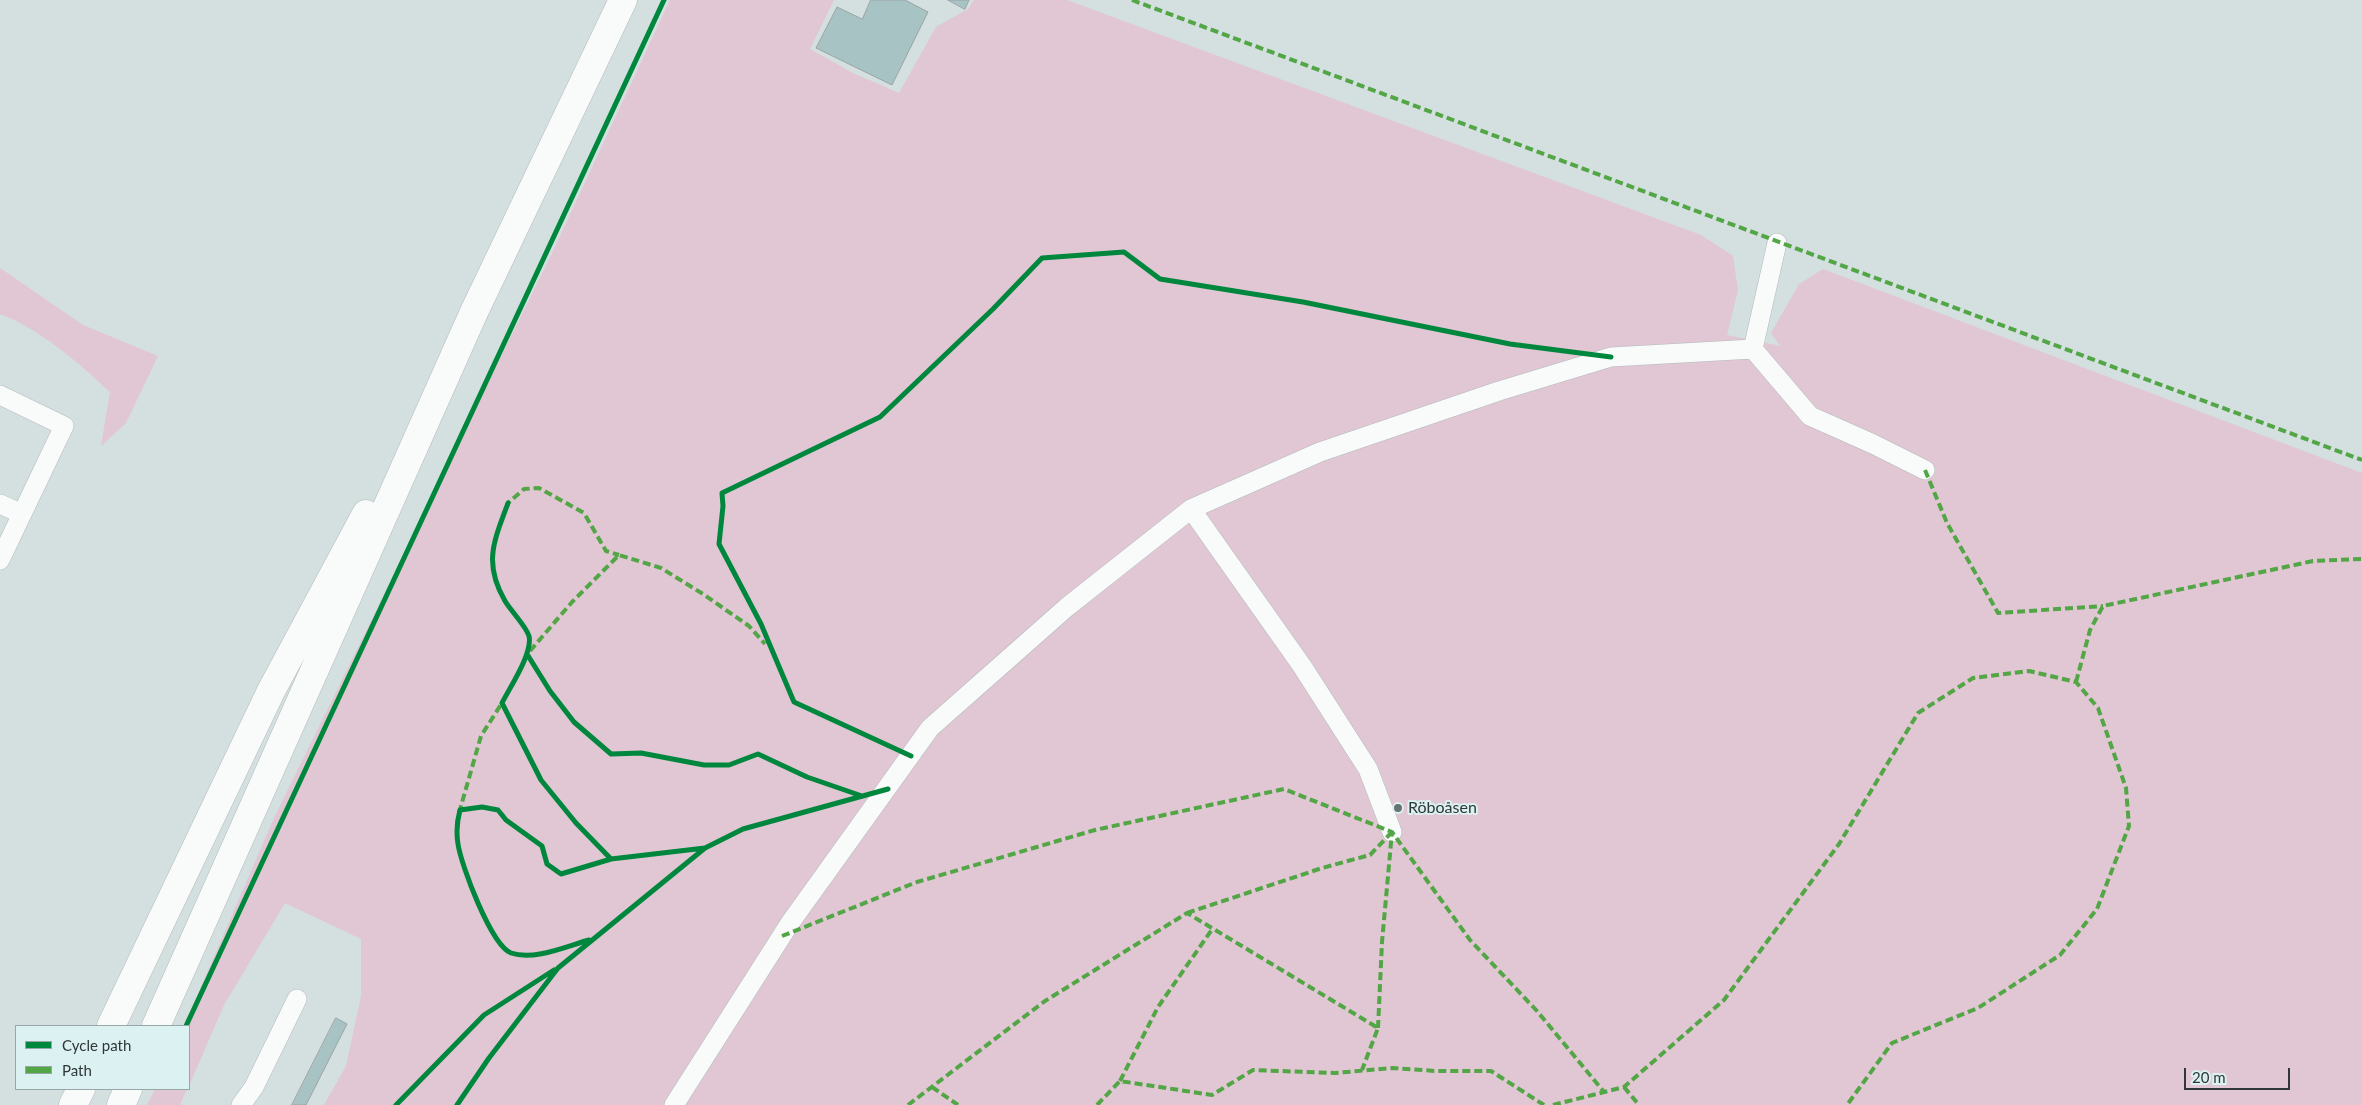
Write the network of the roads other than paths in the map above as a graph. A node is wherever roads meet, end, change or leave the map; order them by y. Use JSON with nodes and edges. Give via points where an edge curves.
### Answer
{"nodes":[{"id":1,"x":623,"y":0,"type":"edge"},
{"id":2,"x":1777,"y":243,"type":"dead end"},
{"id":3,"x":474,"y":312,"type":"junction"},
{"id":4,"x":1753,"y":349,"type":"junction"},
{"id":5,"x":0,"y":396,"type":"edge"},
{"id":6,"x":1925,"y":470,"type":"dead end"},
{"id":7,"x":0,"y":504,"type":"edge"},
{"id":8,"x":1191,"y":509,"type":"junction"},
{"id":9,"x":22,"y":514,"type":"junction"},
{"id":10,"x":0,"y":560,"type":"edge"},
{"id":11,"x":1392,"y":832,"type":"dead end"},
{"id":12,"x":297,"y":999,"type":"dead end"},
{"id":13,"x":111,"y":1025,"type":"edge"},
{"id":14,"x":156,"y":1025,"type":"edge"},
{"id":15,"x":80,"y":1090,"type":"edge"},
{"id":16,"x":128,"y":1090,"type":"edge"},
{"id":17,"x":73,"y":1105,"type":"edge"},
{"id":18,"x":121,"y":1105,"type":"edge"},
{"id":19,"x":242,"y":1105,"type":"edge"},
{"id":20,"x":674,"y":1105,"type":"edge"}],
"edges":[{"from":1,"to":3,"type":"main road"},
{"from":2,"to":4,"type":"lane"},
{"from":3,"to":13,"type":"main road","via":[[271,691]]},
{"from":3,"to":14,"type":"main road"},
{"from":4,"to":6,"type":"lane","via":[[1810,416]]},
{"from":4,"to":8,"type":"lane","via":[[1611,357],[1499,390],[1320,452]]},
{"from":5,"to":9,"type":"lane","via":[[64,426]]},
{"from":7,"to":9,"type":"lane"},
{"from":8,"to":11,"type":"lane","via":[[1302,666],[1368,770]]},
{"from":8,"to":20,"type":"lane","via":[[1067,607],[930,728],[790,923]]},
{"from":9,"to":10,"type":"lane"},
{"from":12,"to":19,"type":"lane"},
{"from":15,"to":17,"type":"main road"},
{"from":16,"to":18,"type":"main road"}]}
